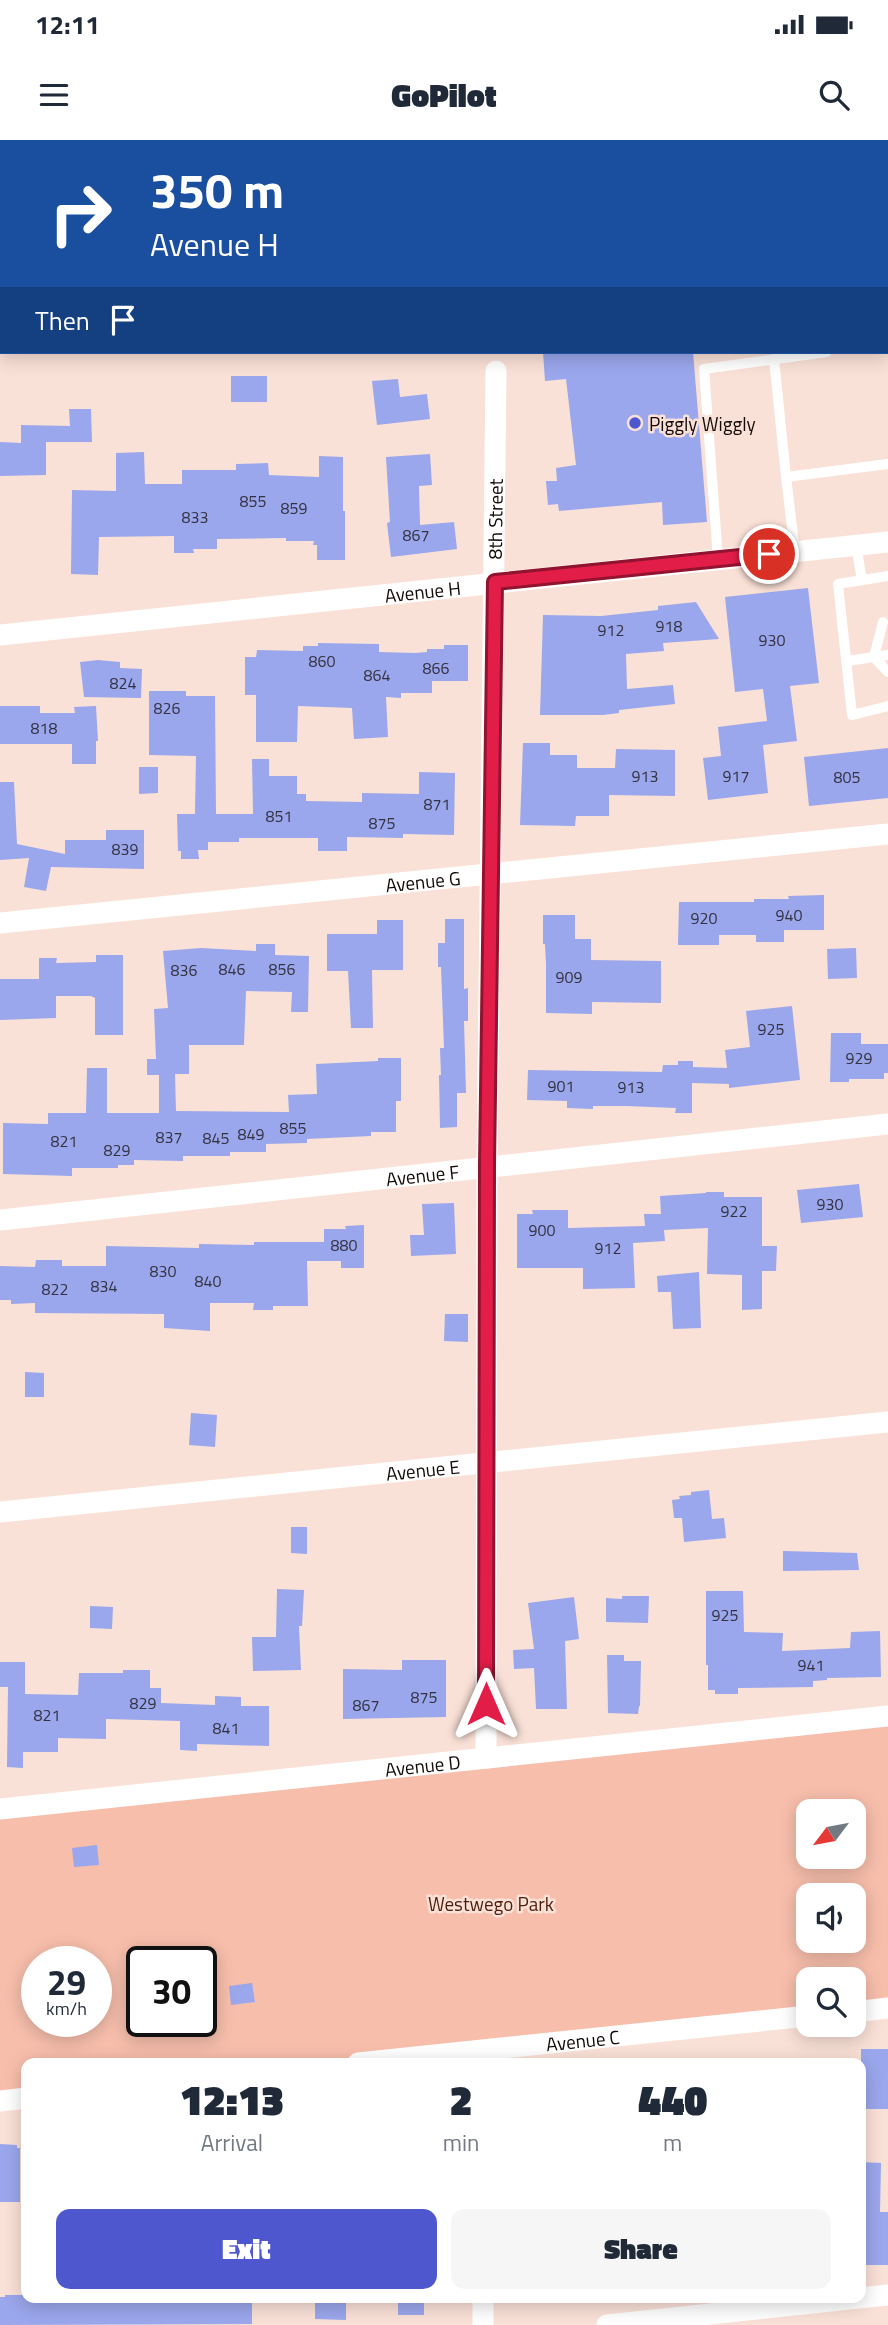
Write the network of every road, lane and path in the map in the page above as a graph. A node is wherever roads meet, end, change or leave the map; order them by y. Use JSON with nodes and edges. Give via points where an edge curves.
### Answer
{"nodes":[{"id":1,"x":812,"y":354,"type":"edge"},
{"id":2,"x":774,"y":359,"type":"junction"},
{"id":3,"x":496,"y":371,"type":"dead end"},
{"id":4,"x":888,"y":464,"type":"edge"},
{"id":5,"x":786,"y":477,"type":"junction"},
{"id":6,"x":888,"y":542,"type":"edge"},
{"id":7,"x":856,"y":545,"type":"junction"},
{"id":8,"x":795,"y":551,"type":"junction"},
{"id":9,"x":718,"y":559,"type":"junction"},
{"id":10,"x":888,"y":576,"type":"edge"},
{"id":11,"x":862,"y":580,"type":"junction"},
{"id":12,"x":495,"y":582,"type":"junction"},
{"id":13,"x":883,"y":622,"type":"dead end"},
{"id":14,"x":0,"y":635,"type":"edge"},
{"id":15,"x":887,"y":636,"type":"edge"},
{"id":16,"x":888,"y":655,"type":"edge"},
{"id":17,"x":874,"y":657,"type":"junction"},
{"id":18,"x":846,"y":661,"type":"junction"},
{"id":19,"x":888,"y":665,"type":"edge"},
{"id":20,"x":888,"y":672,"type":"edge"},
{"id":21,"x":888,"y":706,"type":"edge"},
{"id":22,"x":888,"y":834,"type":"edge"},
{"id":23,"x":491,"y":873,"type":"junction"},
{"id":24,"x":0,"y":923,"type":"edge"},
{"id":25,"x":888,"y":1124,"type":"edge"},
{"id":26,"x":487,"y":1166,"type":"junction"},
{"id":27,"x":0,"y":1220,"type":"edge"},
{"id":28,"x":888,"y":1422,"type":"edge"},
{"id":29,"x":488,"y":1463,"type":"junction"},
{"id":30,"x":0,"y":1512,"type":"edge"},
{"id":31,"x":888,"y":1716,"type":"edge"},
{"id":32,"x":486,"y":1758,"type":"junction"},
{"id":33,"x":0,"y":1809,"type":"edge"},
{"id":34,"x":888,"y":2008,"type":"edge"},
{"id":35,"x":866,"y":2011,"type":"edge"},
{"id":36,"x":796,"y":2018,"type":"edge"},
{"id":37,"x":482,"y":2057,"type":"edge"},
{"id":38,"x":461,"y":2058,"type":"edge"},
{"id":39,"x":21,"y":2099,"type":"edge"},
{"id":40,"x":0,"y":2101,"type":"edge"},
{"id":41,"x":888,"y":2295,"type":"edge"},
{"id":42,"x":866,"y":2297,"type":"edge"},
{"id":43,"x":482,"y":2303,"type":"edge"},
{"id":44,"x":813,"y":2303,"type":"edge"},
{"id":45,"x":483,"y":2325,"type":"edge"},
{"id":46,"x":607,"y":2325,"type":"edge"}],
"edges":[{"from":1,"to":2,"type":"lane"},
{"from":2,"to":5,"type":"lane"},
{"from":2,"to":9,"type":"lane","via":[[704,369]]},
{"from":3,"to":12,"type":"street","name":"8th Street"},
{"from":4,"to":5,"type":"lane"},
{"from":5,"to":8,"type":"lane"},
{"from":6,"to":7,"type":"street","name":"Avenue H"},
{"from":7,"to":8,"type":"street","name":"Avenue H"},
{"from":7,"to":11,"type":"lane"},
{"from":8,"to":9,"type":"street","name":"Avenue H"},
{"from":9,"to":12,"type":"street","name":"Avenue H"},
{"from":10,"to":11,"type":"lane"},
{"from":11,"to":18,"type":"lane","via":[[838,584]]},
{"from":12,"to":14,"type":"street","name":"Avenue H"},
{"from":12,"to":23,"type":"street","name":"8th Street"},
{"from":13,"to":17,"type":"lane"},
{"from":15,"to":17,"type":"lane"},
{"from":16,"to":17,"type":"lane"},
{"from":17,"to":18,"type":"lane"},
{"from":17,"to":19,"type":"lane"},
{"from":17,"to":20,"type":"lane"},
{"from":18,"to":21,"type":"lane","via":[[852,715]]},
{"from":22,"to":23,"type":"street","name":"Avenue G"},
{"from":23,"to":24,"type":"street","name":"Avenue G"},
{"from":23,"to":26,"type":"street","name":"8th Street"},
{"from":25,"to":26,"type":"street","name":"Avenue F"},
{"from":26,"to":27,"type":"street","name":"Avenue F"},
{"from":26,"to":29,"type":"street","name":"8th Street"},
{"from":28,"to":29,"type":"street","name":"Avenue E"},
{"from":29,"to":30,"type":"street","name":"Avenue E"},
{"from":29,"to":32,"type":"street","name":"8th Street"},
{"from":31,"to":32,"type":"street","name":"Avenue D"},
{"from":32,"to":33,"type":"street","name":"Avenue D"},
{"from":34,"to":35,"type":"street"},
{"from":36,"to":37,"type":"street","name":"Avenue C"},
{"from":37,"to":38,"type":"street","name":"Avenue C"},
{"from":39,"to":40,"type":"street"},
{"from":41,"to":42,"type":"street"},
{"from":43,"to":45,"type":"street"},
{"from":44,"to":46,"type":"street"}]}
